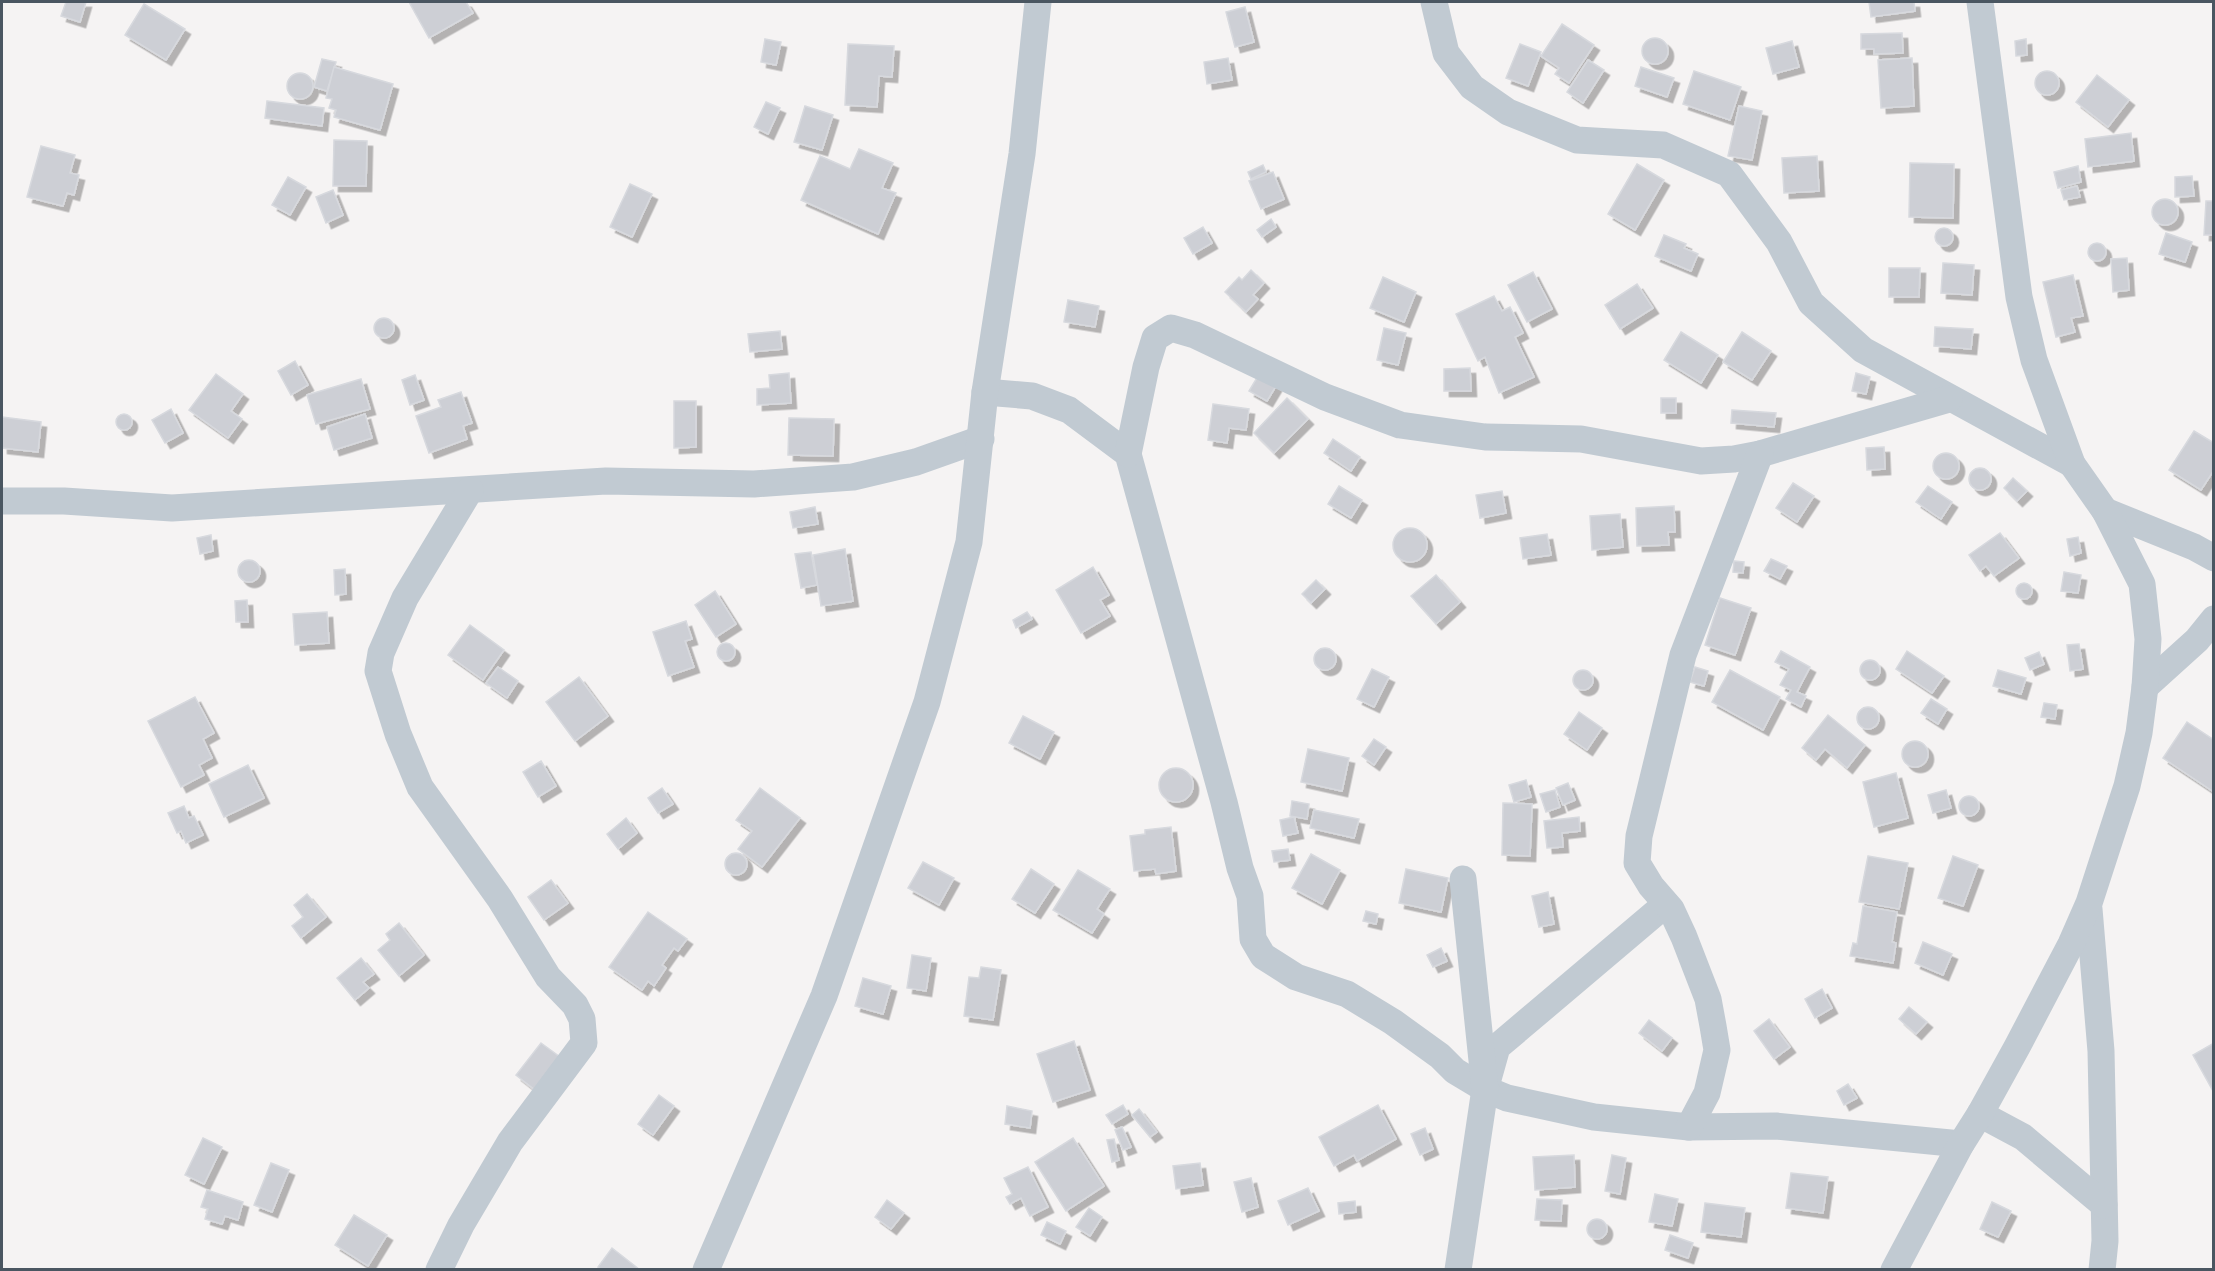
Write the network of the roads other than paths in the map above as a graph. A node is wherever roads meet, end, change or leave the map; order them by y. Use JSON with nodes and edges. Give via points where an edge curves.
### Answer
{"nodes":[{"id":1,"x":1038,"y":2,"type":"edge"},
{"id":2,"x":1434,"y":2,"type":"edge"},
{"id":3,"x":1980,"y":2,"type":"edge"},
{"id":4,"x":985,"y":392,"type":"junction"},
{"id":5,"x":1950,"y":399,"type":"junction"},
{"id":6,"x":981,"y":440,"type":"junction"},
{"id":7,"x":1128,"y":454,"type":"junction"},
{"id":8,"x":1760,"y":454,"type":"junction"},
{"id":9,"x":2072,"y":464,"type":"junction"},
{"id":10,"x":470,"y":490,"type":"junction"},
{"id":11,"x":2,"y":501,"type":"edge"},
{"id":12,"x":2104,"y":511,"type":"junction"},
{"id":13,"x":2214,"y":558,"type":"edge"},
{"id":14,"x":2214,"y":620,"type":"edge"},
{"id":15,"x":2145,"y":687,"type":"junction"},
{"id":16,"x":1463,"y":879,"type":"dead end"},
{"id":17,"x":2088,"y":903,"type":"junction"},
{"id":18,"x":1666,"y":904,"type":"junction"},
{"id":19,"x":1485,"y":1089,"type":"junction"},
{"id":20,"x":1980,"y":1114,"type":"junction"},
{"id":21,"x":1689,"y":1128,"type":"junction"},
{"id":22,"x":1961,"y":1144,"type":"junction"},
{"id":23,"x":2104,"y":1206,"type":"junction"},
{"id":24,"x":439,"y":1269,"type":"edge"},
{"id":25,"x":705,"y":1269,"type":"edge"},
{"id":26,"x":1458,"y":1269,"type":"edge"},
{"id":27,"x":1894,"y":1269,"type":"edge"},
{"id":28,"x":2102,"y":1269,"type":"edge"}],
"edges":[{"from":1,"to":4,"type":"street","via":[[1022,154]]},
{"from":2,"to":5,"type":"street","via":[[1446,53],[1472,87],[1509,112],[1577,140],[1664,145],[1728,174],[1779,242],[1811,303],[1863,350]]},
{"from":3,"to":9,"type":"street","via":[[2019,297],[2034,360]]},
{"from":4,"to":6,"type":"street"},
{"from":4,"to":7,"type":"street","via":[[1032,396],[1069,410]]},
{"from":5,"to":8,"type":"street"},
{"from":5,"to":9,"type":"street"},
{"from":6,"to":10,"type":"street","via":[[916,462],[853,477],[754,484],[606,481]]},
{"from":6,"to":25,"type":"street","via":[[969,542],[927,702],[824,996]]},
{"from":7,"to":8,"type":"street","via":[[1155,338],[1171,328],[1325,397],[1400,424],[1485,437],[1581,439],[1701,461]]},
{"from":7,"to":19,"type":"street","via":[[1250,896],[1253,939],[1263,956],[1296,977],[1347,994],[1384,1016]]},
{"from":8,"to":18,"type":"street","via":[[1683,655],[1639,836],[1636,862]]},
{"from":9,"to":12,"type":"street"},
{"from":10,"to":11,"type":"street","via":[[172,508]]},
{"from":10,"to":24,"type":"street","via":[[405,598],[381,652],[378,671],[420,788],[500,899],[548,977],[575,1005],[582,1019],[584,1043],[510,1142]]},
{"from":12,"to":13,"type":"street"},
{"from":12,"to":15,"type":"street","via":[[2142,584],[2148,639]]},
{"from":14,"to":15,"type":"street"},
{"from":15,"to":17,"type":"street","via":[[2127,786]]},
{"from":16,"to":19,"type":"street"},
{"from":17,"to":20,"type":"street","via":[[2071,944]]},
{"from":17,"to":23,"type":"street","via":[[2101,1051]]},
{"from":18,"to":19,"type":"street","via":[[1497,1047]]},
{"from":18,"to":21,"type":"street","via":[[1684,936],[1708,999],[1717,1050],[1707,1093]]},
{"from":19,"to":21,"type":"street","via":[[1594,1117]]},
{"from":19,"to":26,"type":"street"},
{"from":20,"to":22,"type":"street"},
{"from":20,"to":23,"type":"street","via":[[2023,1137]]},
{"from":21,"to":22,"type":"street","via":[[1776,1126]]},
{"from":22,"to":27,"type":"street"},
{"from":23,"to":28,"type":"street"}]}
